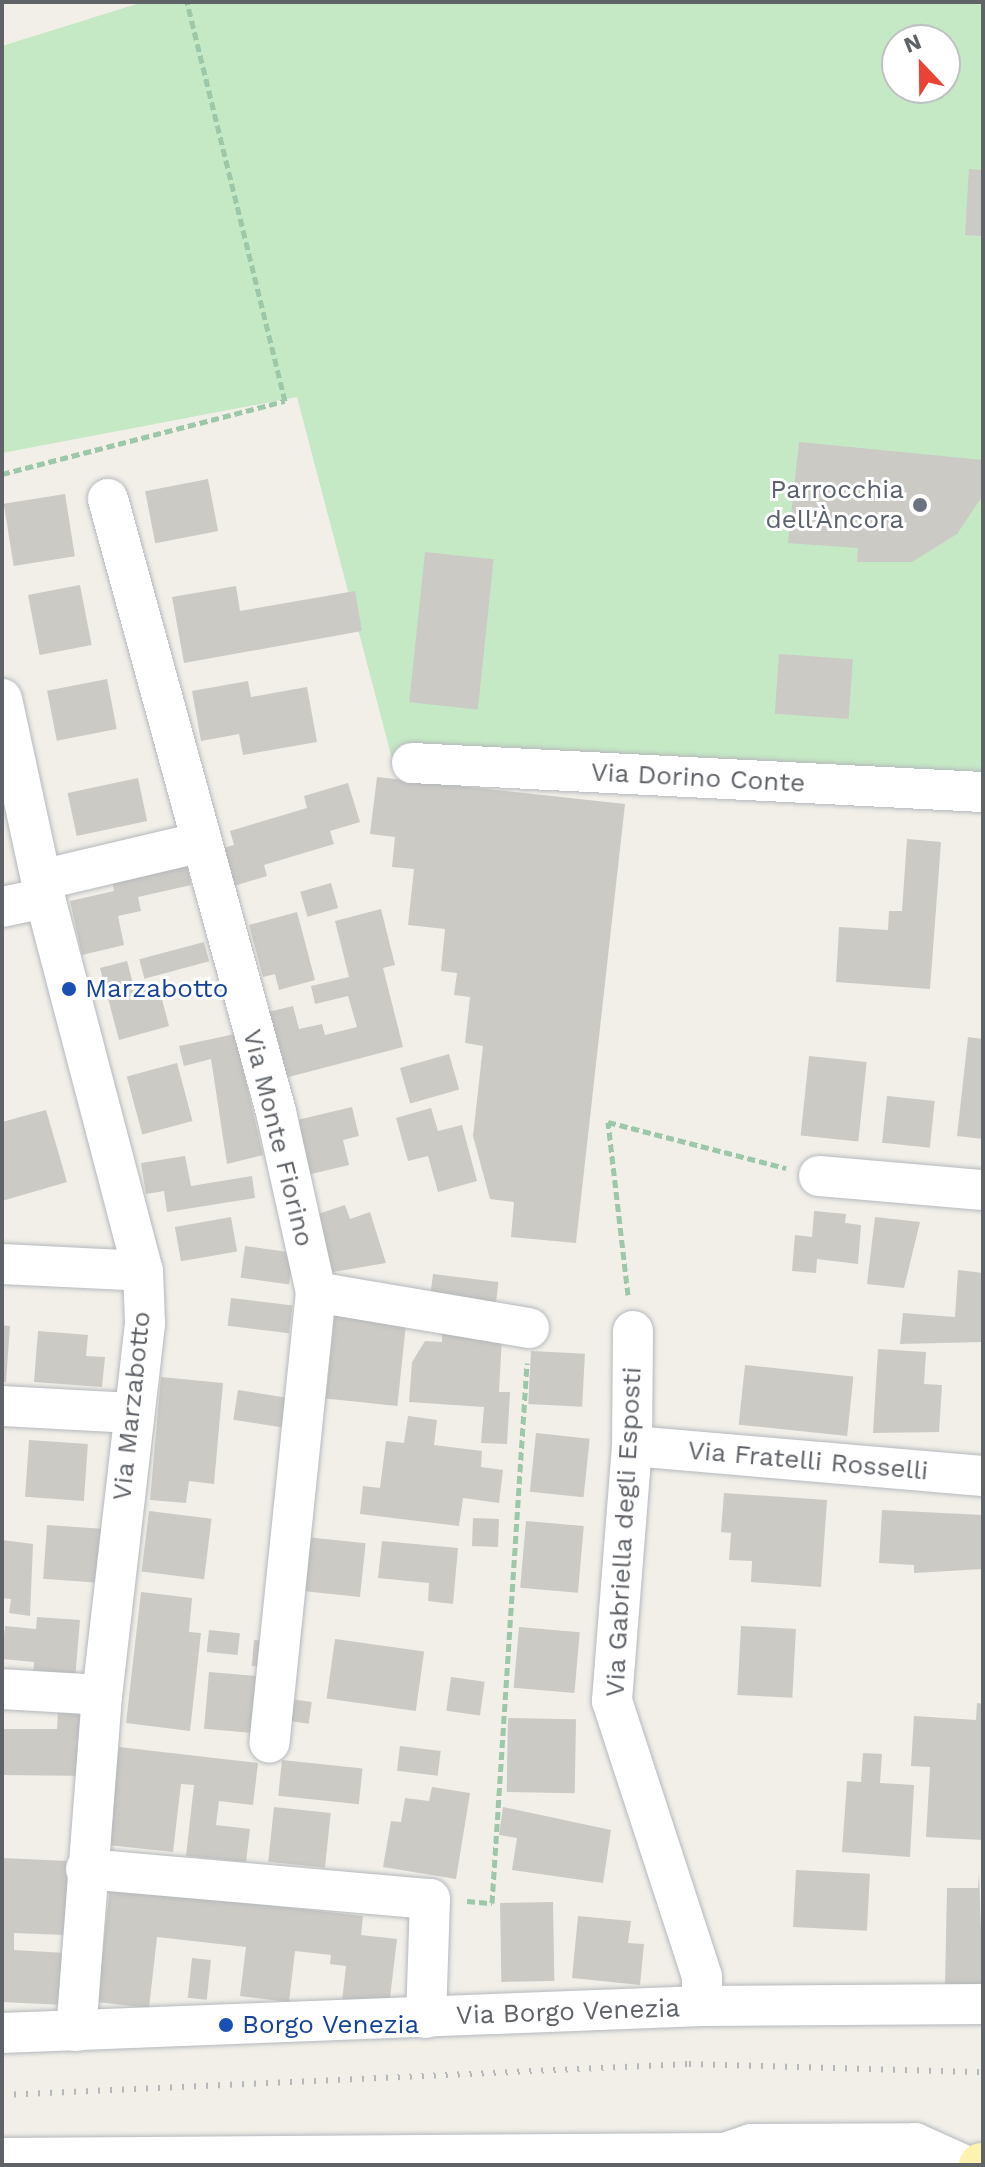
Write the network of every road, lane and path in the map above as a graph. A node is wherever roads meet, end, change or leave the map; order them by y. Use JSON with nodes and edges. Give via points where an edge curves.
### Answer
{"nodes":[{"id":1,"x":187,"y":2,"type":"edge"},
{"id":2,"x":2,"y":474,"type":"edge"},
{"id":3,"x":108,"y":499,"type":"dead end"},
{"id":4,"x":2,"y":699,"type":"edge"},
{"id":5,"x":412,"y":763,"type":"dead end"},
{"id":6,"x":983,"y":792,"type":"edge"},
{"id":7,"x":197,"y":843,"type":"junction"},
{"id":8,"x":43,"y":889,"type":"junction"},
{"id":9,"x":2,"y":907,"type":"edge"},
{"id":10,"x":819,"y":1176,"type":"joint"},
{"id":11,"x":983,"y":1190,"type":"edge"},
{"id":12,"x":2,"y":1264,"type":"edge"},
{"id":13,"x":143,"y":1271,"type":"junction"},
{"id":14,"x":316,"y":1292,"type":"junction"},
{"id":15,"x":529,"y":1328,"type":"joint"},
{"id":16,"x":633,"y":1331,"type":"joint"},
{"id":17,"x":2,"y":1406,"type":"edge"},
{"id":18,"x":131,"y":1413,"type":"junction"},
{"id":19,"x":632,"y":1446,"type":"junction"},
{"id":20,"x":983,"y":1476,"type":"edge"},
{"id":21,"x":2,"y":1689,"type":"edge"},
{"id":22,"x":102,"y":1695,"type":"junction"},
{"id":23,"x":269,"y":1743,"type":"dead end"},
{"id":24,"x":86,"y":1869,"type":"junction"},
{"id":25,"x":430,"y":1899,"type":"junction"},
{"id":26,"x":983,"y":2004,"type":"edge"},
{"id":27,"x":702,"y":2006,"type":"junction"},
{"id":28,"x":426,"y":2018,"type":"junction"},
{"id":29,"x":983,"y":2024,"type":"edge"},
{"id":30,"x":76,"y":2031,"type":"junction"},
{"id":31,"x":2,"y":2033,"type":"edge"},
{"id":32,"x":2,"y":2158,"type":"edge"},
{"id":33,"x":734,"y":2159,"type":"edge"},
{"id":34,"x":964,"y":2165,"type":"edge"}],
"edges":[{"from":1,"to":2,"type":"path","via":[[285,401]]},
{"from":3,"to":7,"type":"street","name":"Via Monte Fiorino"},
{"from":4,"to":8,"type":"street","name":"Via Marzabotto"},
{"from":5,"to":6,"type":"street","name":"Via Dorino Conte"},
{"from":7,"to":8,"type":"street"},
{"from":7,"to":14,"type":"street","name":"Via Monte Fiorino","via":[[276,1112]]},
{"from":8,"to":9,"type":"street"},
{"from":8,"to":13,"type":"street","name":"Via Marzabotto"},
{"from":10,"to":11,"type":"street"},
{"from":10,"to":16,"type":"path","via":[[608,1122]]},
{"from":12,"to":13,"type":"street"},
{"from":13,"to":18,"type":"street","name":"Via Marzabotto","via":[[145,1324]]},
{"from":14,"to":15,"type":"street"},
{"from":14,"to":23,"type":"street","name":"Via Monte Fiorino"},
{"from":15,"to":25,"type":"path","via":[[492,1903]]},
{"from":16,"to":19,"type":"street","name":"Via Gabriella degli Esposti"},
{"from":17,"to":18,"type":"street"},
{"from":18,"to":22,"type":"street","name":"Via Marzabotto"},
{"from":19,"to":20,"type":"street","name":"Via Fratelli Rosselli"},
{"from":19,"to":27,"type":"street","name":"Via Gabriella degli Esposti","via":[[612,1701],[702,1977]]},
{"from":21,"to":22,"type":"street"},
{"from":22,"to":24,"type":"street","name":"Via Marzabotto"},
{"from":24,"to":25,"type":"street"},
{"from":24,"to":30,"type":"street","name":"Via Marzabotto"},
{"from":25,"to":28,"type":"street"},
{"from":26,"to":27,"type":"street","name":"Via Borgo Venezia"},
{"from":27,"to":28,"type":"street","name":"Via Borgo Venezia"},
{"from":27,"to":29,"type":"street","name":"Via Borgo Venezia","via":[[715,2024]]},
{"from":28,"to":30,"type":"street","name":"Via Borgo Venezia"},
{"from":30,"to":31,"type":"street","name":"Via Borgo Venezia"},
{"from":32,"to":33,"type":"street"},
{"from":33,"to":34,"type":"street","via":[[751,2144],[915,2143]]}]}
